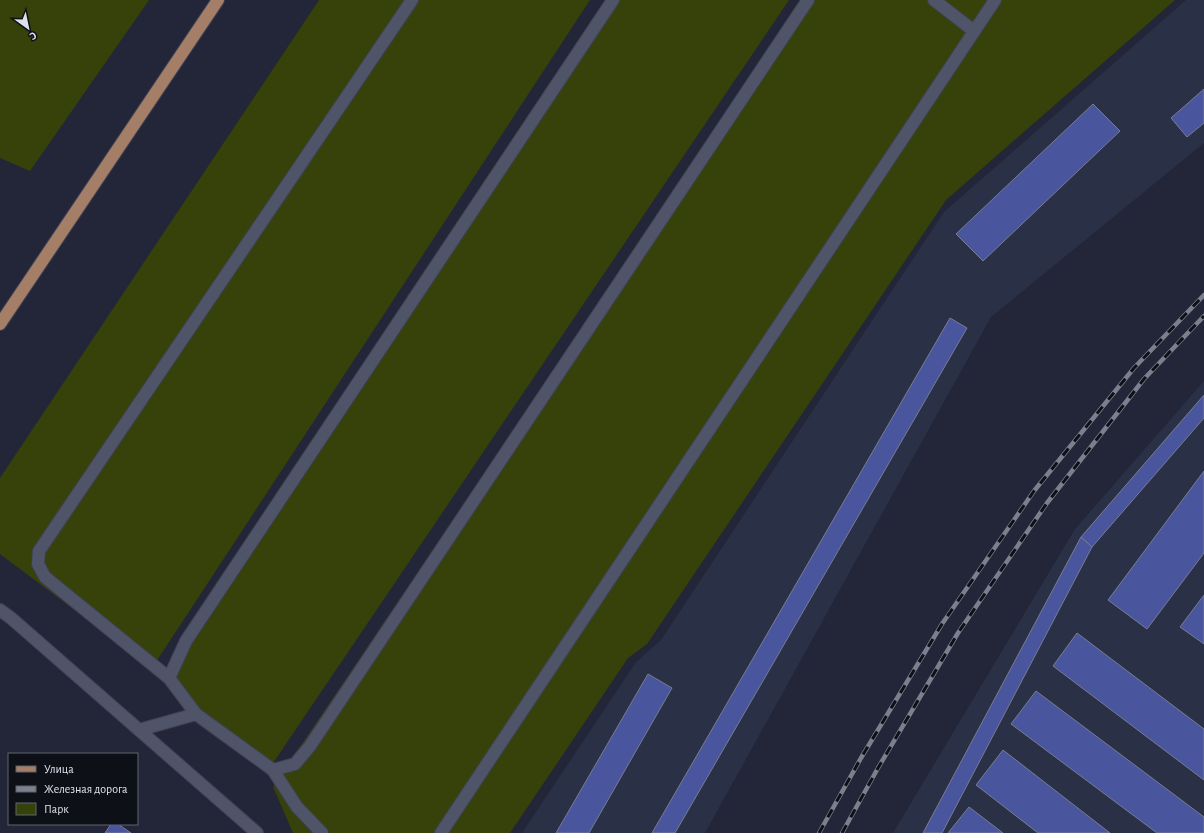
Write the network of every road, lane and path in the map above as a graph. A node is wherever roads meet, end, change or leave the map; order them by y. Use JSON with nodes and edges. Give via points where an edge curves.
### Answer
{"nodes":[{"id":1,"x":218,"y":0,"type":"edge"},
{"id":2,"x":412,"y":0,"type":"edge"},
{"id":3,"x":612,"y":0,"type":"edge"},
{"id":4,"x":808,"y":0,"type":"edge"},
{"id":5,"x":934,"y":0,"type":"edge"},
{"id":6,"x":995,"y":0,"type":"edge"},
{"id":7,"x":974,"y":31,"type":"junction"},
{"id":8,"x":0,"y":324,"type":"edge"},
{"id":9,"x":0,"y":610,"type":"edge"},
{"id":10,"x":170,"y":678,"type":"junction"},
{"id":11,"x":196,"y":714,"type":"junction"},
{"id":12,"x":139,"y":730,"type":"junction"},
{"id":13,"x":273,"y":770,"type":"junction"},
{"id":14,"x":257,"y":833,"type":"edge"},
{"id":15,"x":322,"y":833,"type":"edge"},
{"id":16,"x":441,"y":833,"type":"edge"}],
"edges":[{"from":1,"to":8,"type":"main road"},
{"from":2,"to":10,"type":"lane","via":[[39,552],[38,564],[45,577]]},
{"from":3,"to":10,"type":"lane","via":[[186,641]]},
{"from":4,"to":13,"type":"lane","via":[[310,746],[295,764]]},
{"from":5,"to":7,"type":"lane"},
{"from":6,"to":7,"type":"lane"},
{"from":7,"to":16,"type":"lane"},
{"from":9,"to":12,"type":"lane"},
{"from":10,"to":11,"type":"lane"},
{"from":11,"to":12,"type":"lane"},
{"from":11,"to":13,"type":"lane"},
{"from":12,"to":14,"type":"lane"},
{"from":13,"to":15,"type":"lane","via":[[297,807]]}]}
